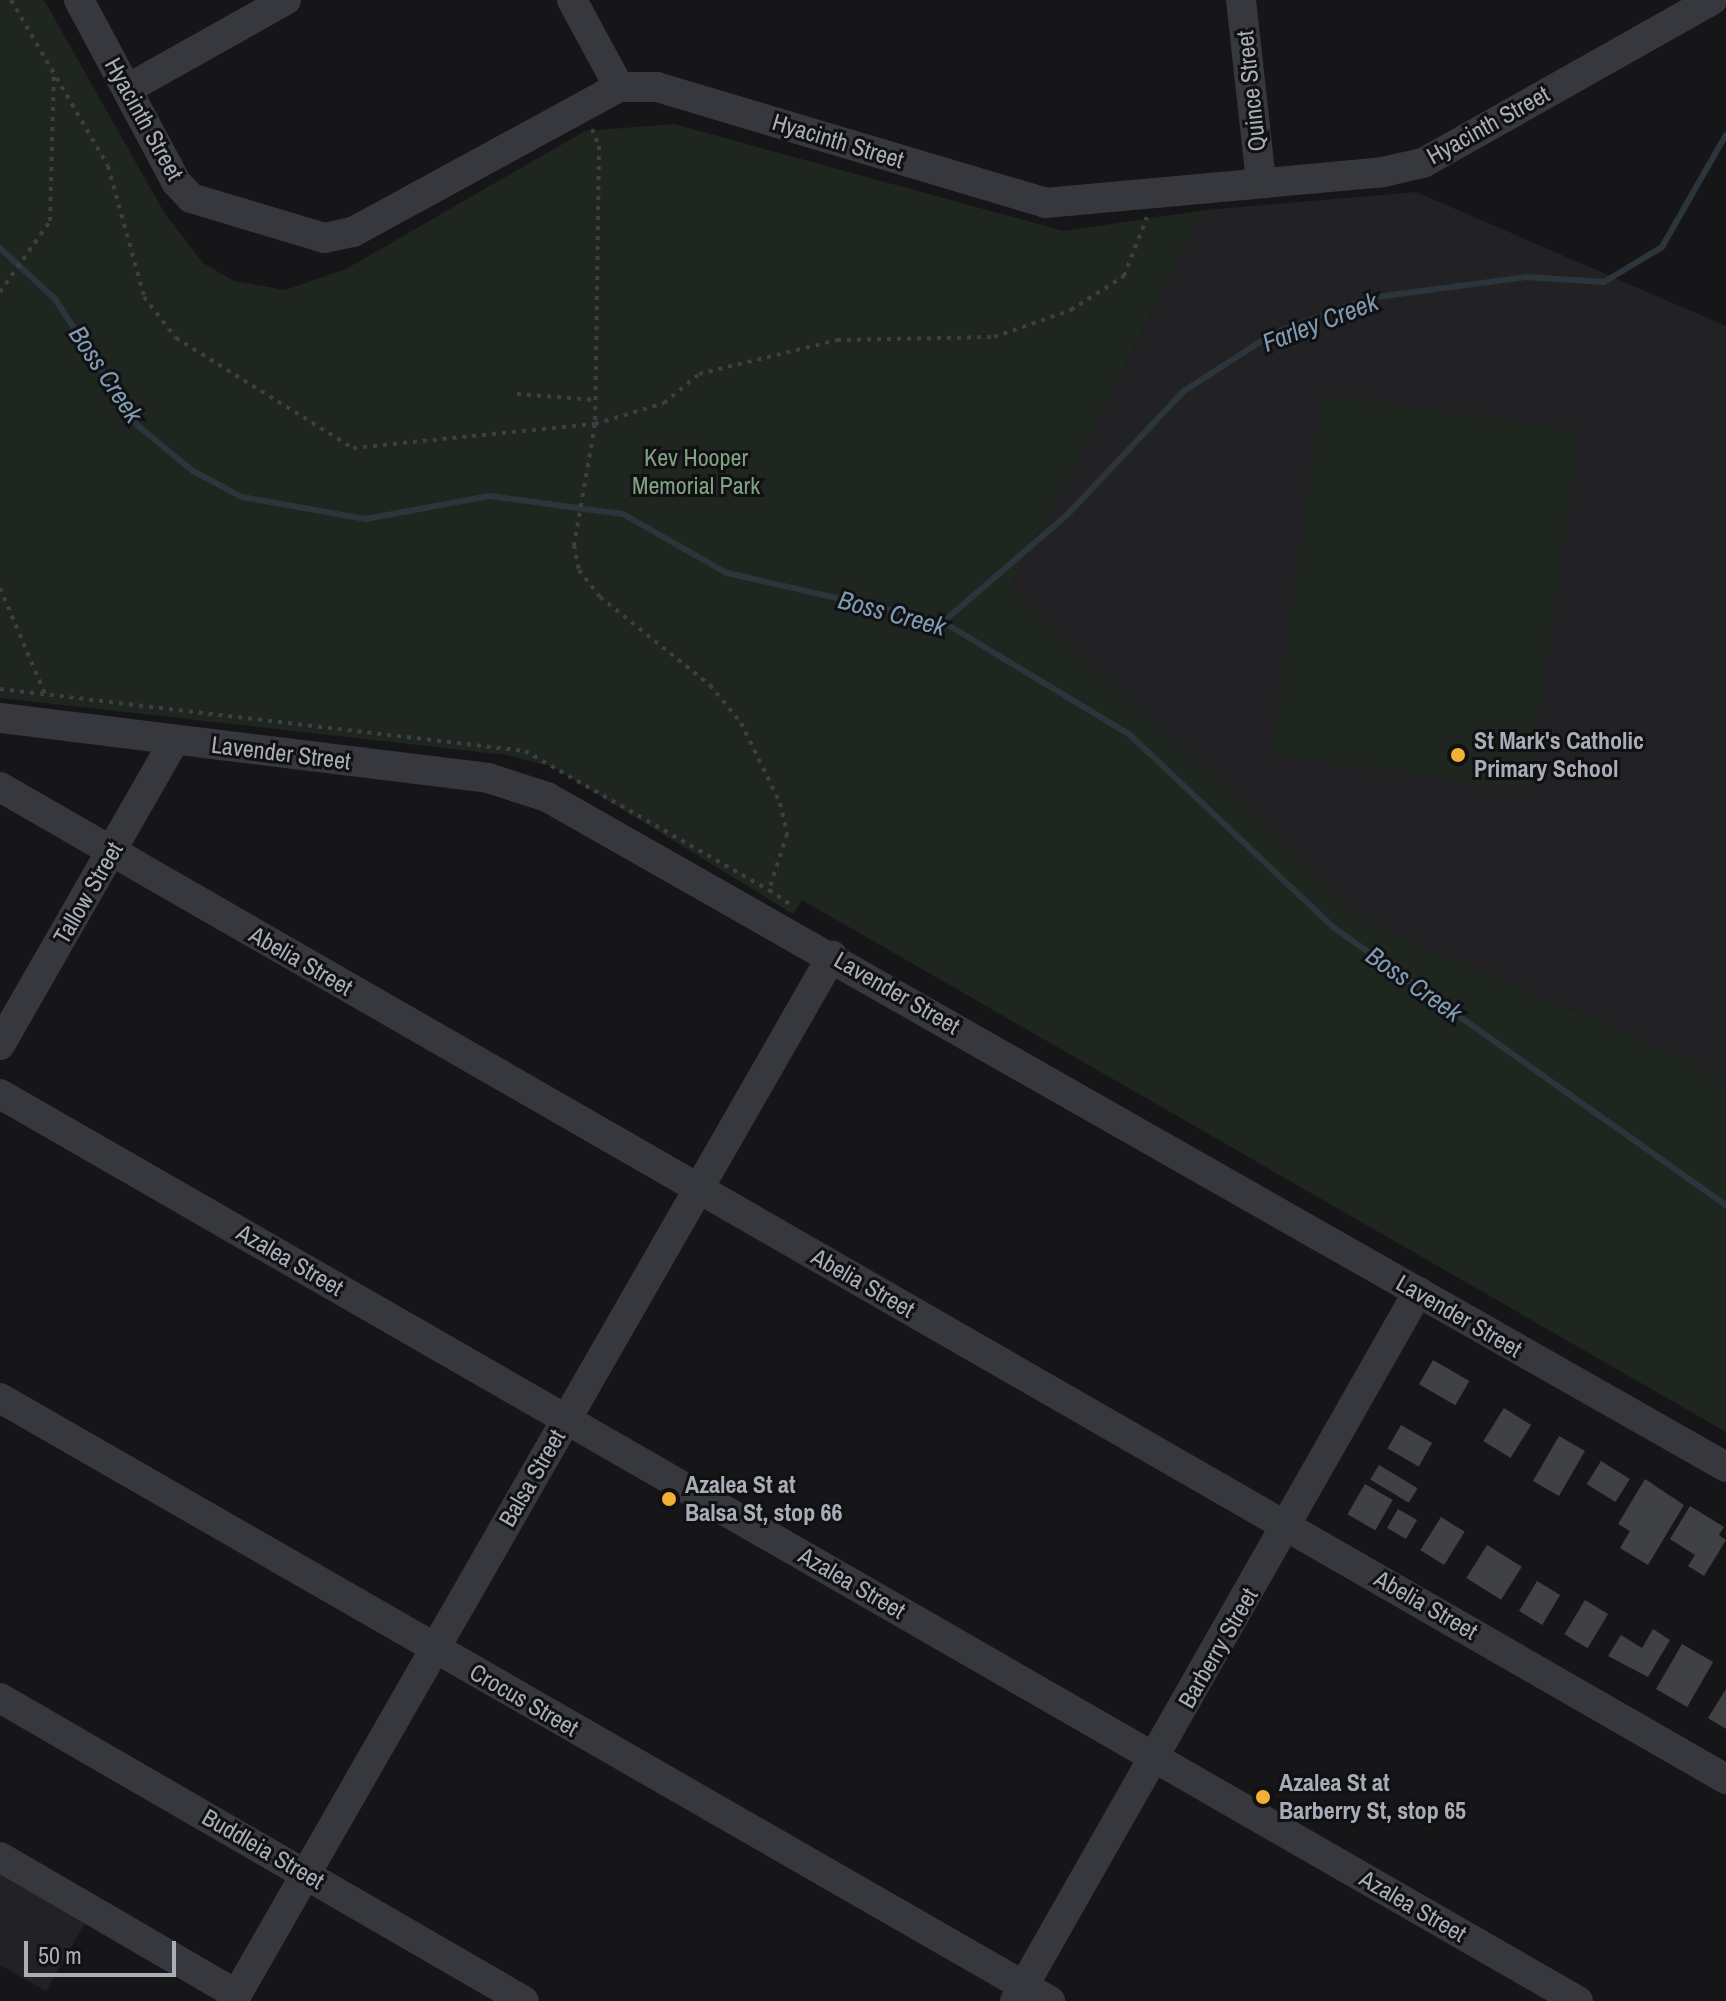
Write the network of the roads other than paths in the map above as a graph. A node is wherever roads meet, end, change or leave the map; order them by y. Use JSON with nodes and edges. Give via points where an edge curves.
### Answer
{"nodes":[{"id":1,"x":79,"y":0,"type":"edge"},
{"id":2,"x":286,"y":0,"type":"edge"},
{"id":3,"x":572,"y":0,"type":"edge"},
{"id":4,"x":1241,"y":0,"type":"edge"},
{"id":5,"x":1712,"y":0,"type":"edge"},
{"id":6,"x":619,"y":87,"type":"junction"},
{"id":7,"x":129,"y":88,"type":"junction"},
{"id":8,"x":1261,"y":181,"type":"junction"},
{"id":9,"x":0,"y":718,"type":"edge"},
{"id":10,"x":175,"y":740,"type":"junction"},
{"id":11,"x":0,"y":787,"type":"edge"},
{"id":12,"x":111,"y":852,"type":"junction"},
{"id":13,"x":832,"y":956,"type":"junction"},
{"id":14,"x":0,"y":1045,"type":"edge"},
{"id":15,"x":0,"y":1094,"type":"edge"},
{"id":16,"x":699,"y":1190,"type":"junction"},
{"id":17,"x":1418,"y":1292,"type":"junction"},
{"id":18,"x":0,"y":1398,"type":"edge"},
{"id":19,"x":566,"y":1418,"type":"junction"},
{"id":20,"x":1726,"y":1467,"type":"edge"},
{"id":21,"x":1289,"y":1525,"type":"junction"},
{"id":22,"x":435,"y":1649,"type":"junction"},
{"id":23,"x":0,"y":1698,"type":"edge"},
{"id":24,"x":1155,"y":1758,"type":"junction"},
{"id":25,"x":1726,"y":1779,"type":"edge"},
{"id":26,"x":0,"y":1857,"type":"edge"},
{"id":27,"x":306,"y":1873,"type":"junction"},
{"id":28,"x":1030,"y":1996,"type":"edge"},
{"id":29,"x":235,"y":1998,"type":"edge"},
{"id":30,"x":524,"y":2001,"type":"edge"},
{"id":31,"x":1578,"y":2001,"type":"edge"}],
"edges":[{"from":1,"to":7,"type":"street","name":"Hyacinth Street"},
{"from":2,"to":7,"type":"street"},
{"from":3,"to":6,"type":"street"},
{"from":4,"to":8,"type":"street","name":"Quince Street"},
{"from":5,"to":8,"type":"street","name":"Hyacinth Street","via":[[1423,163]]},
{"from":6,"to":7,"type":"street","name":"Hyacinth Street","via":[[353,232],[324,238],[191,198],[176,182]]},
{"from":6,"to":8,"type":"street","name":"Hyacinth Street","via":[[657,87],[1045,203]]},
{"from":9,"to":10,"type":"street","name":"Lavender Street"},
{"from":10,"to":12,"type":"street","name":"Tallow Street"},
{"from":10,"to":13,"type":"street","name":"Lavender Street","via":[[488,778],[547,797]]},
{"from":11,"to":12,"type":"street","name":"Abelia Street"},
{"from":12,"to":14,"type":"street","name":"Tallow Street"},
{"from":12,"to":16,"type":"street","name":"Abelia Street"},
{"from":13,"to":16,"type":"street","name":"Balsa Street"},
{"from":13,"to":17,"type":"street","name":"Lavender Street"},
{"from":15,"to":19,"type":"street","name":"Azalea Street"},
{"from":16,"to":19,"type":"street","name":"Balsa Street"},
{"from":16,"to":21,"type":"street","name":"Abelia Street"},
{"from":17,"to":20,"type":"street","name":"Lavender Street"},
{"from":17,"to":21,"type":"street","name":"Barberry Street"},
{"from":18,"to":22,"type":"street","name":"Crocus Street"},
{"from":19,"to":22,"type":"street","name":"Balsa Street"},
{"from":19,"to":24,"type":"street","name":"Azalea Street"},
{"from":21,"to":24,"type":"street","name":"Barberry Street"},
{"from":21,"to":25,"type":"street","name":"Abelia Street"},
{"from":22,"to":27,"type":"street","name":"Balsa Street"},
{"from":22,"to":28,"type":"street","name":"Crocus Street"},
{"from":23,"to":27,"type":"street","name":"Buddleia Street"},
{"from":24,"to":28,"type":"street","name":"Barberry Street"},
{"from":24,"to":31,"type":"street","name":"Azalea Street"},
{"from":26,"to":29,"type":"street"},
{"from":27,"to":29,"type":"street","name":"Balsa Street"},
{"from":27,"to":30,"type":"street","name":"Buddleia Street"}]}
